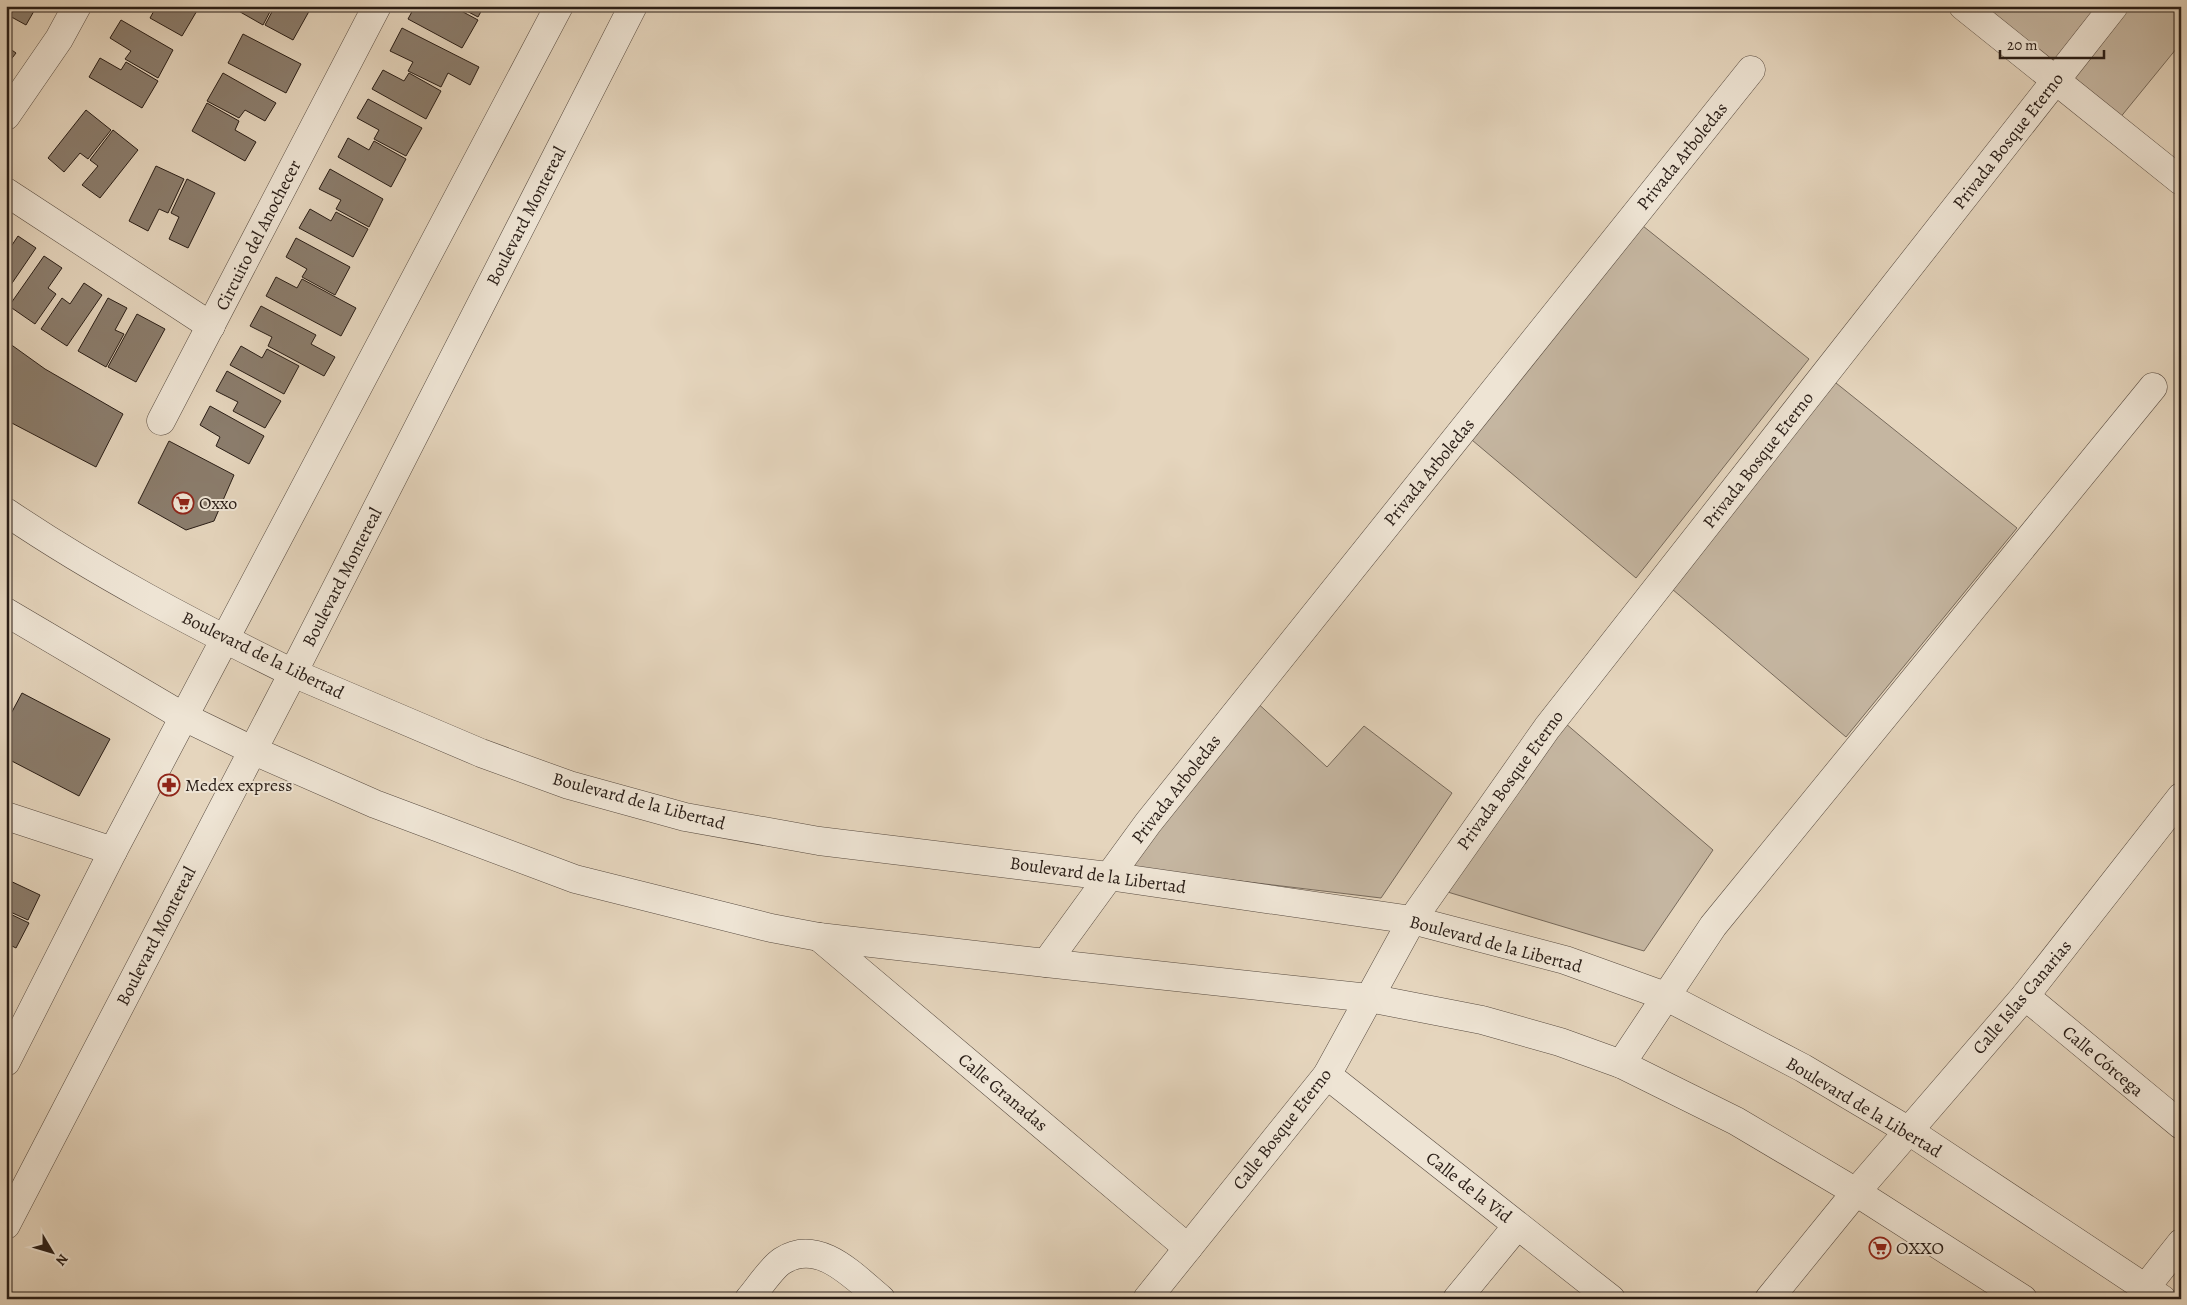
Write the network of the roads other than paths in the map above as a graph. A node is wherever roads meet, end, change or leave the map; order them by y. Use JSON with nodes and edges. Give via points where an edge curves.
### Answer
{"nodes":[{"id":1,"x":77,"y":6,"type":"edge"},
{"id":2,"x":377,"y":6,"type":"edge"},
{"id":3,"x":559,"y":6,"type":"edge"},
{"id":4,"x":633,"y":6,"type":"edge"},
{"id":5,"x":1963,"y":6,"type":"edge"},
{"id":6,"x":2114,"y":6,"type":"edge"},
{"id":7,"x":1751,"y":70,"type":"dead end"},
{"id":8,"x":2055,"y":80,"type":"junction"},
{"id":9,"x":6,"y":116,"type":"edge"},
{"id":10,"x":2181,"y":181,"type":"edge"},
{"id":11,"x":6,"y":192,"type":"edge"},
{"id":12,"x":211,"y":326,"type":"junction"},
{"id":13,"x":2153,"y":387,"type":"dead end"},
{"id":14,"x":161,"y":421,"type":"dead end"},
{"id":15,"x":6,"y":512,"type":"edge"},
{"id":16,"x":6,"y":612,"type":"edge"},
{"id":17,"x":225,"y":639,"type":"junction"},
{"id":18,"x":293,"y":673,"type":"junction"},
{"id":19,"x":184,"y":717,"type":"junction"},
{"id":20,"x":252,"y":750,"type":"junction"},
{"id":21,"x":2181,"y":797,"type":"edge"},
{"id":22,"x":6,"y":816,"type":"edge"},
{"id":23,"x":113,"y":851,"type":"junction"},
{"id":24,"x":1108,"y":876,"type":"junction"},
{"id":25,"x":1412,"y":920,"type":"junction"},
{"id":26,"x":819,"y":937,"type":"junction"},
{"id":27,"x":1046,"y":963,"type":"junction"},
{"id":28,"x":1665,"y":996,"type":"junction"},
{"id":29,"x":2025,"y":996,"type":"junction"},
{"id":30,"x":1369,"y":998,"type":"junction"},
{"id":31,"x":6,"y":1062,"type":"edge"},
{"id":32,"x":1621,"y":1064,"type":"junction"},
{"id":33,"x":1327,"y":1075,"type":"junction"},
{"id":34,"x":2181,"y":1125,"type":"edge"},
{"id":35,"x":1908,"y":1131,"type":"junction"},
{"id":36,"x":1856,"y":1192,"type":"junction"},
{"id":37,"x":6,"y":1225,"type":"edge"},
{"id":38,"x":1516,"y":1226,"type":"junction"},
{"id":39,"x":2181,"y":1243,"type":"edge"},
{"id":40,"x":1188,"y":1248,"type":"junction"},
{"id":41,"x":2154,"y":1293,"type":"edge"},
{"id":42,"x":749,"y":1299,"type":"edge"},
{"id":43,"x":881,"y":1299,"type":"edge"},
{"id":44,"x":1147,"y":1299,"type":"edge"},
{"id":45,"x":1458,"y":1299,"type":"edge"},
{"id":46,"x":1610,"y":1299,"type":"edge"},
{"id":47,"x":1769,"y":1299,"type":"edge"},
{"id":48,"x":2023,"y":1299,"type":"edge"}],
"edges":[{"from":1,"to":9,"type":"street","via":[[59,39]]},
{"from":2,"to":12,"type":"street","name":"Circuito del Anochecer"},
{"from":3,"to":17,"type":"street"},
{"from":4,"to":18,"type":"street","name":"Boulevard Montereal"},
{"from":5,"to":8,"type":"street"},
{"from":6,"to":8,"type":"street","name":"Privada Bosque Eterno"},
{"from":7,"to":24,"type":"street","name":"Privada Arboledas"},
{"from":8,"to":10,"type":"street"},
{"from":8,"to":25,"type":"street","name":"Privada Bosque Eterno","via":[[1547,728]]},
{"from":11,"to":12,"type":"street","name":"Circuito del Anochecer"},
{"from":12,"to":14,"type":"street"},
{"from":13,"to":28,"type":"street","via":[[1713,926]]},
{"from":15,"to":17,"type":"street","name":"Boulevard de la Libertad"},
{"from":16,"to":19,"type":"street"},
{"from":17,"to":18,"type":"street","name":"Boulevard de la Libertad"},
{"from":17,"to":19,"type":"street"},
{"from":18,"to":20,"type":"street","name":"Boulevard Montereal"},
{"from":18,"to":24,"type":"street","name":"Boulevard de la Libertad","via":[[481,754],[569,785],[685,817],[819,841]]},
{"from":19,"to":20,"type":"street"},
{"from":19,"to":23,"type":"street"},
{"from":20,"to":26,"type":"street","via":[[375,804],[575,879]]},
{"from":20,"to":37,"type":"street","name":"Boulevard Montereal"},
{"from":21,"to":29,"type":"street","name":"Calle Islas Canarias"},
{"from":22,"to":23,"type":"street"},
{"from":23,"to":31,"type":"street"},
{"from":24,"to":25,"type":"street","name":"Boulevard de la Libertad"},
{"from":24,"to":27,"type":"street","name":"Privada Arboledas"},
{"from":25,"to":28,"type":"street","name":"Boulevard de la Libertad","via":[[1565,960]]},
{"from":25,"to":30,"type":"street","name":"Calle Bosque Eterno"},
{"from":26,"to":27,"type":"street"},
{"from":26,"to":40,"type":"street","name":"Calle Granadas"},
{"from":27,"to":30,"type":"street"},
{"from":28,"to":32,"type":"street"},
{"from":28,"to":35,"type":"street","name":"Boulevard de la Libertad","via":[[1803,1068]]},
{"from":29,"to":34,"type":"street","name":"Calle Córcega"},
{"from":29,"to":35,"type":"street","name":"Calle Islas Canarias"},
{"from":30,"to":32,"type":"street","via":[[1482,1020],[1560,1042]]},
{"from":30,"to":33,"type":"street","name":"Calle Bosque Eterno"},
{"from":32,"to":36,"type":"street","via":[[1736,1121]]},
{"from":33,"to":38,"type":"street","name":"Calle de la Vid"},
{"from":33,"to":40,"type":"street","name":"Calle Bosque Eterno"},
{"from":35,"to":36,"type":"street","name":"Calle Islas Canarias"},
{"from":35,"to":41,"type":"street","name":"Boulevard de la Libertad"},
{"from":36,"to":47,"type":"street","name":"Calle Islas Canarias"},
{"from":36,"to":48,"type":"street"},
{"from":38,"to":45,"type":"street"},
{"from":38,"to":46,"type":"street","name":"Calle de la Vid"},
{"from":39,"to":41,"type":"street"},
{"from":40,"to":44,"type":"street","name":"Calle Bosque Eterno"},
{"from":42,"to":43,"type":"street","via":[[781,1261],[811,1253],[829,1258]]}]}
